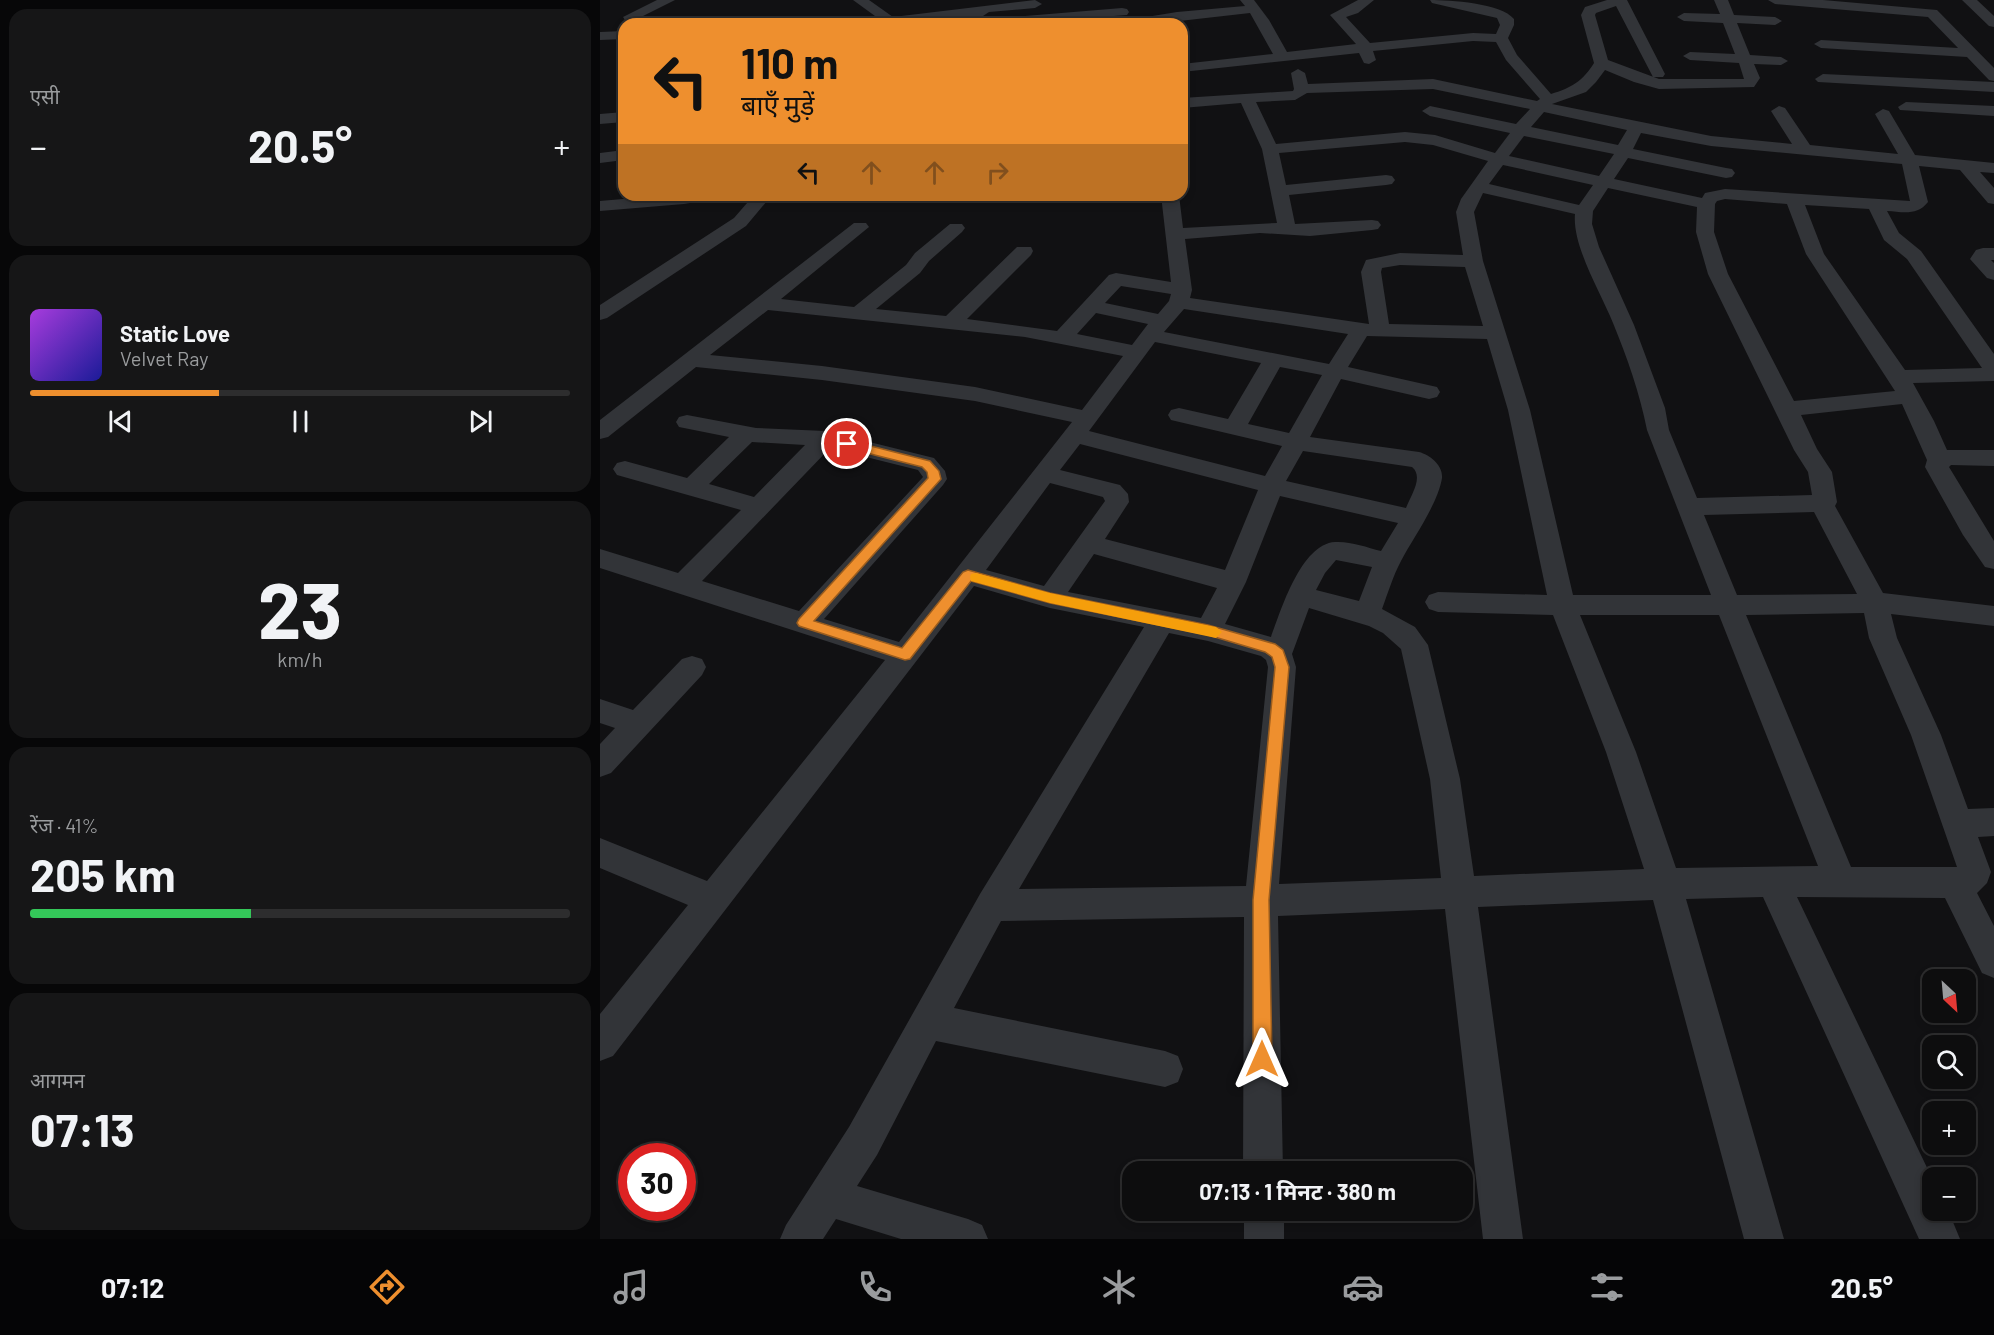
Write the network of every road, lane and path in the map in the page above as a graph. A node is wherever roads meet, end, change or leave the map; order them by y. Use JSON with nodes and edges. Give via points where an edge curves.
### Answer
{"nodes":[{"id":1,"x":669,"y":0,"type":"edge"},
{"id":2,"x":860,"y":0,"type":"edge"},
{"id":3,"x":932,"y":0,"type":"edge"},
{"id":4,"x":1333,"y":0,"type":"edge"},
{"id":5,"x":1367,"y":0,"type":"edge"},
{"id":6,"x":1437,"y":0,"type":"edge"},
{"id":7,"x":1620,"y":0,"type":"edge"},
{"id":8,"x":1721,"y":0,"type":"edge"},
{"id":9,"x":1775,"y":0,"type":"edge"},
{"id":10,"x":1812,"y":1,"type":"edge"},
{"id":11,"x":1971,"y":1,"type":"edge"},
{"id":12,"x":1994,"y":2,"type":"edge"},
{"id":13,"x":1047,"y":3,"type":"dead end"},
{"id":14,"x":1473,"y":3,"type":"edge"},
{"id":15,"x":1867,"y":3,"type":"edge"},
{"id":16,"x":1250,"y":4,"type":"edge"},
{"id":17,"x":983,"y":11,"type":"edge"},
{"id":18,"x":1344,"y":13,"type":"junction"},
{"id":19,"x":1124,"y":15,"type":"edge"},
{"id":20,"x":630,"y":17,"type":"dead end"},
{"id":21,"x":934,"y":17,"type":"junction"},
{"id":22,"x":1684,"y":17,"type":"dead end"},
{"id":23,"x":887,"y":18,"type":"edge"},
{"id":24,"x":926,"y":18,"type":"edge"},
{"id":25,"x":1094,"y":18,"type":"edge"},
{"id":26,"x":1992,"y":19,"type":"edge"},
{"id":27,"x":1774,"y":27,"type":"dead end"},
{"id":28,"x":618,"y":35,"type":"edge"},
{"id":29,"x":600,"y":36,"type":"edge"},
{"id":30,"x":1501,"y":38,"type":"junction"},
{"id":31,"x":1713,"y":38,"type":"dead end"},
{"id":32,"x":1736,"y":39,"type":"junction"},
{"id":33,"x":1428,"y":41,"type":"junction"},
{"id":34,"x":1821,"y":44,"type":"dead end"},
{"id":35,"x":1364,"y":48,"type":"junction"},
{"id":36,"x":1971,"y":53,"type":"junction"},
{"id":37,"x":1782,"y":54,"type":"dead end"},
{"id":38,"x":1287,"y":56,"type":"junction"},
{"id":39,"x":1690,"y":56,"type":"dead end"},
{"id":40,"x":1601,"y":63,"type":"junction"},
{"id":41,"x":1188,"y":67,"type":"edge"},
{"id":42,"x":1658,"y":74,"type":"dead end"},
{"id":43,"x":1994,"y":77,"type":"edge"},
{"id":44,"x":1822,"y":79,"type":"dead end"},
{"id":45,"x":1376,"y":84,"type":"junction"},
{"id":46,"x":1451,"y":88,"type":"junction"},
{"id":47,"x":1994,"y":88,"type":"edge"},
{"id":48,"x":1302,"y":89,"type":"junction"},
{"id":49,"x":1567,"y":95,"type":"junction"},
{"id":50,"x":1247,"y":99,"type":"junction"},
{"id":51,"x":1188,"y":103,"type":"edge"},
{"id":52,"x":1544,"y":103,"type":"junction"},
{"id":53,"x":1430,"y":111,"type":"dead end"},
{"id":54,"x":1779,"y":111,"type":"dead end"},
{"id":55,"x":1994,"y":111,"type":"edge"},
{"id":56,"x":1883,"y":114,"type":"dead end"},
{"id":57,"x":618,"y":118,"type":"edge"},
{"id":58,"x":600,"y":119,"type":"edge"},
{"id":59,"x":1659,"y":121,"type":"dead end"},
{"id":60,"x":1636,"y":128,"type":"junction"},
{"id":61,"x":1519,"y":131,"type":"junction"},
{"id":62,"x":1270,"y":149,"type":"junction"},
{"id":63,"x":1805,"y":150,"type":"junction"},
{"id":64,"x":1623,"y":153,"type":"junction"},
{"id":65,"x":618,"y":156,"type":"edge"},
{"id":66,"x":600,"y":158,"type":"edge"},
{"id":67,"x":1498,"y":159,"type":"junction"},
{"id":68,"x":1909,"y":159,"type":"junction"},
{"id":69,"x":1965,"y":165,"type":"junction"},
{"id":70,"x":1994,"y":168,"type":"edge"},
{"id":71,"x":1726,"y":173,"type":"dead end"},
{"id":72,"x":1386,"y":180,"type":"dead end"},
{"id":73,"x":1604,"y":183,"type":"junction"},
{"id":74,"x":1479,"y":188,"type":"junction"},
{"id":75,"x":1280,"y":191,"type":"junction"},
{"id":76,"x":1794,"y":199,"type":"junction"},
{"id":77,"x":1994,"y":199,"type":"edge"},
{"id":78,"x":660,"y":201,"type":"edge"},
{"id":79,"x":758,"y":201,"type":"edge"},
{"id":80,"x":1171,"y":201,"type":"edge"},
{"id":81,"x":1706,"y":204,"type":"junction"},
{"id":82,"x":1875,"y":204,"type":"junction"},
{"id":83,"x":600,"y":206,"type":"edge"},
{"id":84,"x":1584,"y":211,"type":"junction"},
{"id":85,"x":1372,"y":225,"type":"dead end"},
{"id":86,"x":860,"y":227,"type":"dead end"},
{"id":87,"x":956,"y":228,"type":"dead end"},
{"id":88,"x":1287,"y":229,"type":"junction"},
{"id":89,"x":1175,"y":234,"type":"junction"},
{"id":90,"x":1024,"y":250,"type":"dead end"},
{"id":91,"x":1994,"y":254,"type":"edge"},
{"id":92,"x":1473,"y":261,"type":"junction"},
{"id":93,"x":1994,"y":274,"type":"edge"},
{"id":94,"x":762,"y":303,"type":"junction"},
{"id":95,"x":1091,"y":306,"type":"junction"},
{"id":96,"x":600,"y":314,"type":"edge"},
{"id":97,"x":857,"y":314,"type":"junction"},
{"id":98,"x":1162,"y":320,"type":"junction"},
{"id":99,"x":951,"y":323,"type":"junction"},
{"id":100,"x":1371,"y":331,"type":"junction"},
{"id":101,"x":1497,"y":333,"type":"junction"},
{"id":102,"x":1063,"y":337,"type":"junction"},
{"id":103,"x":1274,"y":358,"type":"junction"},
{"id":104,"x":690,"y":360,"type":"junction"},
{"id":105,"x":1994,"y":369,"type":"edge"},
{"id":106,"x":1335,"y":371,"type":"junction"},
{"id":107,"x":1994,"y":374,"type":"edge"},
{"id":108,"x":1904,"y":387,"type":"junction"},
{"id":109,"x":1429,"y":392,"type":"dead end"},
{"id":110,"x":1788,"y":410,"type":"junction"},
{"id":111,"x":1179,"y":415,"type":"dead end"},
{"id":112,"x":687,"y":422,"type":"dead end"},
{"id":113,"x":1081,"y":427,"type":"junction"},
{"id":114,"x":1234,"y":428,"type":"junction"},
{"id":115,"x":600,"y":432,"type":"edge"},
{"id":116,"x":747,"y":433,"type":"junction"},
{"id":117,"x":825,"y":439,"type":"junction"},
{"id":118,"x":1296,"y":442,"type":"junction"},
{"id":119,"x":1994,"y":458,"type":"edge"},
{"id":120,"x":1939,"y":460,"type":"junction"},
{"id":121,"x":625,"y":469,"type":"dead end"},
{"id":122,"x":1045,"y":474,"type":"junction"},
{"id":123,"x":1272,"y":485,"type":"junction"},
{"id":124,"x":691,"y":488,"type":"junction"},
{"id":125,"x":1822,"y":504,"type":"junction"},
{"id":126,"x":759,"y":507,"type":"junction"},
{"id":127,"x":1688,"y":507,"type":"junction"},
{"id":128,"x":1414,"y":518,"type":"junction"},
{"id":129,"x":1983,"y":533,"type":"edge"},
{"id":130,"x":1088,"y":543,"type":"junction"},
{"id":131,"x":1994,"y":560,"type":"edge"},
{"id":132,"x":602,"y":561,"type":"edge"},
{"id":133,"x":1387,"y":562,"type":"junction"},
{"id":134,"x":968,"y":575,"type":"junction"},
{"id":135,"x":1233,"y":582,"type":"junction"},
{"id":136,"x":683,"y":584,"type":"junction"},
{"id":137,"x":1300,"y":596,"type":"junction"},
{"id":138,"x":1050,"y":598,"type":"junction"},
{"id":139,"x":1438,"y":602,"type":"dead end"},
{"id":140,"x":1875,"y":602,"type":"junction"},
{"id":141,"x":1563,"y":605,"type":"junction"},
{"id":142,"x":1728,"y":605,"type":"junction"},
{"id":143,"x":1367,"y":614,"type":"junction"},
{"id":144,"x":1994,"y":616,"type":"edge"},
{"id":145,"x":1162,"y":621,"type":"junction"},
{"id":146,"x":804,"y":623,"type":"junction"},
{"id":147,"x":1208,"y":630,"type":"junction"},
{"id":148,"x":1278,"y":654,"type":"junction"},
{"id":149,"x":905,"y":655,"type":"junction"},
{"id":150,"x":692,"y":667,"type":"dead end"},
{"id":151,"x":600,"y":711,"type":"edge"},
{"id":152,"x":637,"y":724,"type":"junction"},
{"id":153,"x":600,"y":764,"type":"edge"},
{"id":154,"x":1994,"y":822,"type":"edge"},
{"id":155,"x":1958,"y":824,"type":"junction"},
{"id":156,"x":600,"y":853,"type":"edge"},
{"id":157,"x":1840,"y":882,"type":"junction"},
{"id":158,"x":1773,"y":883,"type":"junction"},
{"id":159,"x":1665,"y":884,"type":"junction"},
{"id":160,"x":1954,"y":884,"type":"junction"},
{"id":161,"x":1459,"y":894,"type":"junction"},
{"id":162,"x":713,"y":899,"type":"junction"},
{"id":163,"x":1261,"y":900,"type":"junction"},
{"id":164,"x":992,"y":905,"type":"junction"},
{"id":165,"x":1994,"y":961,"type":"edge"},
{"id":166,"x":927,"y":1021,"type":"junction"},
{"id":167,"x":600,"y":1044,"type":"edge"},
{"id":168,"x":1165,"y":1069,"type":"dead end"},
{"id":169,"x":1263,"y":1161,"type":"edge"},
{"id":170,"x":828,"y":1197,"type":"junction"},
{"id":171,"x":1264,"y":1221,"type":"edge"},
{"id":172,"x":800,"y":1239,"type":"edge"},
{"id":173,"x":968,"y":1239,"type":"edge"},
{"id":174,"x":1264,"y":1239,"type":"edge"},
{"id":175,"x":1503,"y":1239,"type":"edge"},
{"id":176,"x":1764,"y":1239,"type":"edge"},
{"id":177,"x":1940,"y":1239,"type":"edge"}],
"edges":[{"from":1,"to":20,"type":"street"},
{"from":2,"to":23,"type":"street"},
{"from":3,"to":21,"type":"street"},
{"from":4,"to":18,"type":"street"},
{"from":5,"to":18,"type":"street"},
{"from":6,"to":14,"type":"street"},
{"from":7,"to":40,"type":"street","via":[[1590,10],[1588,15]]},
{"from":7,"to":42,"type":"street"},
{"from":8,"to":32,"type":"street"},
{"from":9,"to":10,"type":"street"},
{"from":10,"to":15,"type":"street"},
{"from":11,"to":12,"type":"street"},
{"from":11,"to":26,"type":"street"},
{"from":13,"to":17,"type":"street"},
{"from":14,"to":30,"type":"street","via":[[1507,19]]},
{"from":15,"to":36,"type":"street","via":[[1932,13]]},
{"from":16,"to":19,"type":"street","via":[[1177,16]]},
{"from":16,"to":38,"type":"street"},
{"from":17,"to":21,"type":"street"},
{"from":18,"to":35,"type":"street","via":[[1337,15]]},
{"from":19,"to":25,"type":"street"},
{"from":21,"to":24,"type":"street"},
{"from":22,"to":32,"type":"street"},
{"from":27,"to":32,"type":"street"},
{"from":28,"to":29,"type":"street"},
{"from":30,"to":33,"type":"street"},
{"from":30,"to":52,"type":"street"},
{"from":31,"to":32,"type":"street"},
{"from":32,"to":37,"type":"street"},
{"from":32,"to":39,"type":"street"},
{"from":32,"to":40,"type":"street","via":[[1752,78],[1743,86],[1659,84]]},
{"from":33,"to":35,"type":"street"},
{"from":33,"to":46,"type":"street"},
{"from":34,"to":36,"type":"street"},
{"from":35,"to":38,"type":"street"},
{"from":35,"to":45,"type":"street"},
{"from":36,"to":43,"type":"street"},
{"from":38,"to":41,"type":"street"},
{"from":38,"to":48,"type":"street"},
{"from":40,"to":49,"type":"street","via":[[1587,85]]},
{"from":44,"to":47,"type":"street"},
{"from":45,"to":46,"type":"street","via":[[1425,83]]},
{"from":45,"to":48,"type":"street"},
{"from":46,"to":52,"type":"street"},
{"from":47,"to":55,"type":"street","via":[[1910,86],[1902,100]]},
{"from":48,"to":50,"type":"street","via":[[1295,95]]},
{"from":49,"to":52,"type":"street"},
{"from":49,"to":59,"type":"street"},
{"from":50,"to":51,"type":"street"},
{"from":50,"to":62,"type":"street"},
{"from":52,"to":60,"type":"street"},
{"from":52,"to":61,"type":"street"},
{"from":53,"to":61,"type":"street"},
{"from":54,"to":63,"type":"street"},
{"from":56,"to":68,"type":"street"},
{"from":57,"to":58,"type":"street"},
{"from":60,"to":63,"type":"street","via":[[1711,141]]},
{"from":60,"to":64,"type":"street"},
{"from":61,"to":64,"type":"street"},
{"from":61,"to":67,"type":"street"},
{"from":62,"to":67,"type":"street","via":[[1413,137]]},
{"from":62,"to":75,"type":"street"},
{"from":63,"to":68,"type":"street"},
{"from":64,"to":71,"type":"street"},
{"from":64,"to":73,"type":"street"},
{"from":65,"to":66,"type":"street"},
{"from":67,"to":73,"type":"street"},
{"from":67,"to":74,"type":"street"},
{"from":68,"to":69,"type":"street"},
{"from":68,"to":82,"type":"street","via":[[1918,205]]},
{"from":69,"to":70,"type":"street"},
{"from":69,"to":77,"type":"street"},
{"from":72,"to":75,"type":"street"},
{"from":73,"to":81,"type":"street"},
{"from":73,"to":84,"type":"street"},
{"from":74,"to":84,"type":"street"},
{"from":74,"to":92,"type":"street","via":[[1465,212]]},
{"from":75,"to":88,"type":"street"},
{"from":76,"to":81,"type":"street","via":[[1725,194],[1711,197]]},
{"from":76,"to":82,"type":"street"},
{"from":76,"to":108,"type":"street","via":[[1815,254]]},
{"from":78,"to":83,"type":"street"},
{"from":79,"to":96,"type":"street","via":[[740,222]]},
{"from":80,"to":89,"type":"street"},
{"from":81,"to":110,"type":"street","via":[[1705,232],[1718,274]]},
{"from":82,"to":105,"type":"street","via":[[1891,236],[1914,255]]},
{"from":84,"to":127,"type":"street","via":[[1583,224],[1590,247],[1623,325]]},
{"from":85,"to":88,"type":"street"},
{"from":86,"to":94,"type":"street"},
{"from":87,"to":97,"type":"street"},
{"from":88,"to":89,"type":"street"},
{"from":89,"to":98,"type":"street"},
{"from":90,"to":99,"type":"street"},
{"from":91,"to":93,"type":"street","via":[[1983,254],[1980,259]]},
{"from":92,"to":100,"type":"street","via":[[1400,259],[1373,264]]},
{"from":92,"to":101,"type":"street"},
{"from":94,"to":97,"type":"street"},
{"from":94,"to":104,"type":"street"},
{"from":95,"to":98,"type":"street"},
{"from":95,"to":98,"type":"street","via":[[1116,279]]},
{"from":95,"to":102,"type":"street"},
{"from":97,"to":99,"type":"street"},
{"from":98,"to":100,"type":"street"},
{"from":98,"to":102,"type":"street"},
{"from":98,"to":103,"type":"street"},
{"from":98,"to":113,"type":"street"},
{"from":99,"to":102,"type":"street"},
{"from":100,"to":101,"type":"street"},
{"from":100,"to":106,"type":"street"},
{"from":101,"to":141,"type":"street"},
{"from":103,"to":106,"type":"street"},
{"from":103,"to":114,"type":"street"},
{"from":104,"to":113,"type":"street","via":[[975,394]]},
{"from":104,"to":115,"type":"street"},
{"from":106,"to":109,"type":"street"},
{"from":106,"to":118,"type":"street"},
{"from":107,"to":108,"type":"street"},
{"from":108,"to":110,"type":"street"},
{"from":108,"to":120,"type":"street"},
{"from":110,"to":125,"type":"street","via":[[1820,472],[1826,497]]},
{"from":111,"to":114,"type":"street"},
{"from":112,"to":116,"type":"street"},
{"from":113,"to":122,"type":"street"},
{"from":113,"to":123,"type":"street"},
{"from":114,"to":118,"type":"street"},
{"from":116,"to":117,"type":"street"},
{"from":116,"to":124,"type":"street"},
{"from":117,"to":126,"type":"street"},
{"from":117,"to":146,"type":"street","via":[[926,464],[935,479]]},
{"from":118,"to":123,"type":"street"},
{"from":118,"to":128,"type":"street","via":[[1419,460],[1428,468],[1430,477]]},
{"from":119,"to":120,"type":"street"},
{"from":120,"to":129,"type":"street","via":[[1937,467]]},
{"from":121,"to":124,"type":"street"},
{"from":122,"to":130,"type":"street","via":[[1116,494],[1116,502]]},
{"from":122,"to":134,"type":"street"},
{"from":123,"to":128,"type":"street"},
{"from":123,"to":135,"type":"street"},
{"from":124,"to":126,"type":"street"},
{"from":125,"to":127,"type":"street"},
{"from":125,"to":140,"type":"street"},
{"from":126,"to":136,"type":"street"},
{"from":127,"to":142,"type":"street"},
{"from":128,"to":133,"type":"street"},
{"from":129,"to":131,"type":"street"},
{"from":130,"to":135,"type":"street"},
{"from":130,"to":138,"type":"street"},
{"from":132,"to":136,"type":"street"},
{"from":133,"to":137,"type":"street","via":[[1328,552],[1319,558]]},
{"from":133,"to":143,"type":"street"},
{"from":134,"to":138,"type":"street"},
{"from":134,"to":149,"type":"street"},
{"from":135,"to":147,"type":"street"},
{"from":136,"to":146,"type":"street"},
{"from":137,"to":143,"type":"street"},
{"from":137,"to":148,"type":"street"},
{"from":138,"to":145,"type":"street"},
{"from":139,"to":141,"type":"street"},
{"from":140,"to":142,"type":"street"},
{"from":140,"to":144,"type":"street"},
{"from":140,"to":155,"type":"street","via":[[1883,638],[1926,735]]},
{"from":141,"to":142,"type":"street"},
{"from":141,"to":159,"type":"street","via":[[1621,752]]},
{"from":142,"to":157,"type":"street"},
{"from":143,"to":161,"type":"street","via":[[1397,627],[1414,645],[1445,779]]},
{"from":145,"to":147,"type":"street"},
{"from":145,"to":164,"type":"street"},
{"from":146,"to":149,"type":"street"},
{"from":147,"to":148,"type":"street","via":[[1270,648]]},
{"from":148,"to":163,"type":"street","via":[[1282,667]]},
{"from":149,"to":162,"type":"street"},
{"from":150,"to":152,"type":"street"},
{"from":151,"to":152,"type":"street"},
{"from":152,"to":153,"type":"street"},
{"from":154,"to":155,"type":"street"},
{"from":155,"to":160,"type":"street","via":[[1976,872],[1968,881]]},
{"from":156,"to":162,"type":"street"},
{"from":157,"to":158,"type":"street"},
{"from":157,"to":160,"type":"street"},
{"from":158,"to":159,"type":"street"},
{"from":158,"to":177,"type":"street"},
{"from":159,"to":161,"type":"street"},
{"from":159,"to":176,"type":"street"},
{"from":160,"to":165,"type":"street"},
{"from":161,"to":163,"type":"street"},
{"from":161,"to":175,"type":"street"},
{"from":162,"to":167,"type":"street"},
{"from":163,"to":164,"type":"street"},
{"from":163,"to":169,"type":"street"},
{"from":164,"to":166,"type":"street"},
{"from":166,"to":168,"type":"street"},
{"from":166,"to":170,"type":"street","via":[[863,1141]]},
{"from":170,"to":172,"type":"street"},
{"from":170,"to":173,"type":"street"},
{"from":171,"to":174,"type":"street"}]}
